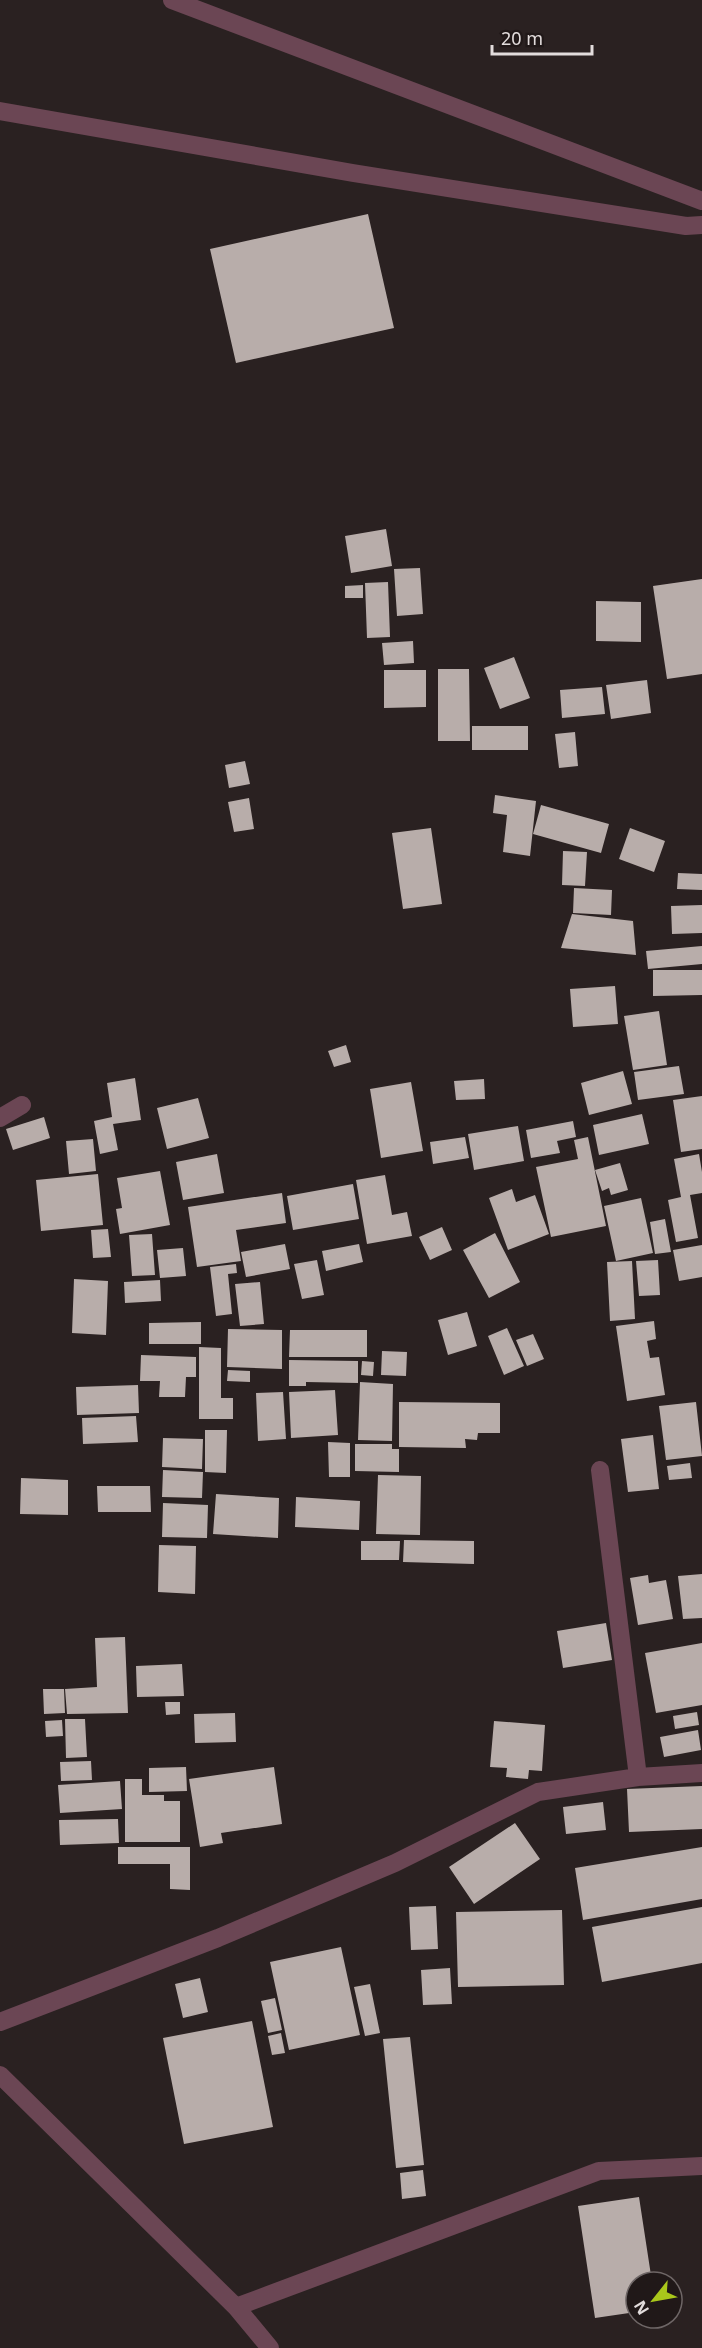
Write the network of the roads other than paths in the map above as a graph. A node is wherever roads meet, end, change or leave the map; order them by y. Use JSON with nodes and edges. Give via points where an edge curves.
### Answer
{"nodes":[{"id":1,"x":172,"y":0,"type":"edge"},
{"id":2,"x":0,"y":111,"type":"edge"},
{"id":3,"x":702,"y":201,"type":"edge"},
{"id":4,"x":702,"y":225,"type":"edge"},
{"id":5,"x":22,"y":1105,"type":"dead end"},
{"id":6,"x":0,"y":1118,"type":"edge"},
{"id":7,"x":600,"y":1470,"type":"dead end"},
{"id":8,"x":702,"y":1773,"type":"edge"},
{"id":9,"x":638,"y":1777,"type":"junction"},
{"id":10,"x":0,"y":2022,"type":"edge"},
{"id":11,"x":0,"y":2075,"type":"edge"},
{"id":12,"x":702,"y":2166,"type":"edge"},
{"id":13,"x":236,"y":2307,"type":"junction"},
{"id":14,"x":270,"y":2348,"type":"edge"}],
"edges":[{"from":1,"to":3,"type":"street"},
{"from":2,"to":4,"type":"street","via":[[353,173],[686,226]]},
{"from":5,"to":6,"type":"street"},
{"from":7,"to":9,"type":"street"},
{"from":8,"to":9,"type":"street"},
{"from":9,"to":10,"type":"street","via":[[538,1792],[395,1863],[218,1938]]},
{"from":11,"to":13,"type":"street"},
{"from":12,"to":13,"type":"street","via":[[599,2171]]},
{"from":13,"to":14,"type":"street"}]}
